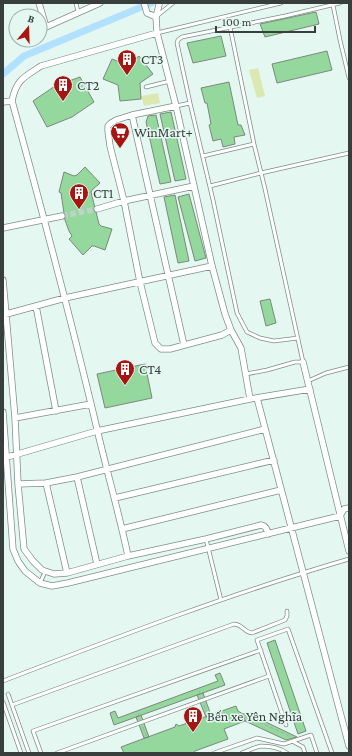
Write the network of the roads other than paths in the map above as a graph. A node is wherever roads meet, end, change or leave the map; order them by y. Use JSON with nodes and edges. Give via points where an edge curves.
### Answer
{"nodes":[{"id":1,"x":39,"y":3,"type":"edge"},
{"id":2,"x":76,"y":3,"type":"edge"},
{"id":3,"x":100,"y":3,"type":"edge"},
{"id":4,"x":144,"y":3,"type":"edge"},
{"id":5,"x":173,"y":3,"type":"edge"},
{"id":6,"x":281,"y":3,"type":"edge"},
{"id":7,"x":340,"y":3,"type":"edge"},
{"id":8,"x":159,"y":4,"type":"edge"},
{"id":9,"x":333,"y":5,"type":"junction"},
{"id":10,"x":78,"y":12,"type":"junction"},
{"id":11,"x":156,"y":17,"type":"junction"},
{"id":12,"x":230,"y":27,"type":"junction"},
{"id":13,"x":156,"y":32,"type":"junction"},
{"id":14,"x":349,"y":78,"type":"edge"},
{"id":15,"x":170,"y":81,"type":"junction"},
{"id":16,"x":146,"y":87,"type":"dead end"},
{"id":17,"x":12,"y":101,"type":"junction"},
{"id":18,"x":3,"y":102,"type":"edge"},
{"id":19,"x":190,"y":103,"type":"junction"},
{"id":20,"x":176,"y":106,"type":"junction"},
{"id":21,"x":132,"y":115,"type":"junction"},
{"id":22,"x":254,"y":144,"type":"junction"},
{"id":23,"x":349,"y":154,"type":"edge"},
{"id":24,"x":203,"y":156,"type":"junction"},
{"id":25,"x":261,"y":173,"type":"junction"},
{"id":26,"x":194,"y":186,"type":"junction"},
{"id":27,"x":210,"y":186,"type":"junction"},
{"id":28,"x":150,"y":196,"type":"junction"},
{"id":29,"x":124,"y":201,"type":"junction"},
{"id":30,"x":97,"y":208,"type":"tunnel mouth"},
{"id":31,"x":62,"y":216,"type":"tunnel mouth"},
{"id":32,"x":45,"y":220,"type":"junction"},
{"id":33,"x":3,"y":228,"type":"edge"},
{"id":34,"x":212,"y":266,"type":"junction"},
{"id":35,"x":168,"y":275,"type":"junction"},
{"id":36,"x":3,"y":280,"type":"edge"},
{"id":37,"x":140,"y":282,"type":"junction"},
{"id":38,"x":65,"y":298,"type":"junction"},
{"id":39,"x":36,"y":306,"type":"junction"},
{"id":40,"x":4,"y":314,"type":"edge"},
{"id":41,"x":231,"y":330,"type":"junction"},
{"id":42,"x":298,"y":338,"type":"junction"},
{"id":43,"x":184,"y":345,"type":"junction"},
{"id":44,"x":303,"y":362,"type":"junction"},
{"id":45,"x":349,"y":367,"type":"edge"},
{"id":46,"x":246,"y":374,"type":"junction"},
{"id":47,"x":308,"y":380,"type":"junction"},
{"id":48,"x":310,"y":389,"type":"junction"},
{"id":49,"x":257,"y":398,"type":"junction"},
{"id":50,"x":250,"y":399,"type":"junction"},
{"id":51,"x":91,"y":404,"type":"junction"},
{"id":52,"x":56,"y":410,"type":"junction"},
{"id":53,"x":3,"y":412,"type":"edge"},
{"id":54,"x":15,"y":418,"type":"junction"},
{"id":55,"x":265,"y":429,"type":"junction"},
{"id":56,"x":97,"y":431,"type":"junction"},
{"id":57,"x":17,"y":455,"type":"junction"},
{"id":58,"x":5,"y":457,"type":"edge"},
{"id":59,"x":274,"y":460,"type":"junction"},
{"id":60,"x":107,"y":469,"type":"junction"},
{"id":61,"x":76,"y":477,"type":"junction"},
{"id":62,"x":46,"y":483,"type":"junction"},
{"id":63,"x":18,"y":484,"type":"junction"},
{"id":64,"x":281,"y":490,"type":"junction"},
{"id":65,"x":114,"y":498,"type":"junction"},
{"id":66,"x":349,"y":508,"type":"edge"},
{"id":67,"x":340,"y":516,"type":"junction"},
{"id":68,"x":122,"y":528,"type":"junction"},
{"id":69,"x":292,"y":528,"type":"junction"},
{"id":70,"x":268,"y":534,"type":"junction"},
{"id":71,"x":206,"y":539,"type":"junction"},
{"id":72,"x":208,"y":549,"type":"junction"},
{"id":73,"x":349,"y":551,"type":"edge"},
{"id":74,"x":128,"y":556,"type":"junction"},
{"id":75,"x":349,"y":559,"type":"edge"},
{"id":76,"x":97,"y":564,"type":"junction"},
{"id":77,"x":45,"y":572,"type":"junction"},
{"id":78,"x":67,"y":572,"type":"junction"},
{"id":79,"x":303,"y":572,"type":"junction"},
{"id":80,"x":40,"y":583,"type":"junction"},
{"id":81,"x":221,"y":600,"type":"junction"},
{"id":82,"x":287,"y":611,"type":"dead end"},
{"id":83,"x":261,"y":650,"type":"junction"},
{"id":84,"x":269,"y":676,"type":"junction"},
{"id":85,"x":3,"y":681,"type":"edge"},
{"id":86,"x":8,"y":694,"type":"dead end"},
{"id":87,"x":3,"y":702,"type":"edge"},
{"id":88,"x":12,"y":705,"type":"junction"},
{"id":89,"x":286,"y":725,"type":"dead end"},
{"id":90,"x":292,"y":739,"type":"junction"},
{"id":91,"x":349,"y":746,"type":"edge"},
{"id":92,"x":22,"y":753,"type":"edge"},
{"id":93,"x":29,"y":753,"type":"edge"},
{"id":94,"x":41,"y":753,"type":"edge"},
{"id":95,"x":57,"y":753,"type":"edge"},
{"id":96,"x":214,"y":753,"type":"edge"},
{"id":97,"x":242,"y":753,"type":"edge"},
{"id":98,"x":287,"y":753,"type":"edge"},
{"id":99,"x":305,"y":753,"type":"edge"},
{"id":100,"x":317,"y":753,"type":"edge"},
{"id":101,"x":332,"y":753,"type":"edge"}],
"edges":[{"from":1,"to":10,"type":"street","via":[[46,27]]},
{"from":2,"to":10,"type":"lane"},
{"from":3,"to":10,"type":"street"},
{"from":4,"to":11,"type":"street","via":[[147,13]]},
{"from":5,"to":11,"type":"lane"},
{"from":6,"to":13,"type":"lane"},
{"from":7,"to":9,"type":"lane"},
{"from":8,"to":11,"type":"street"},
{"from":9,"to":12,"type":"lane"},
{"from":9,"to":14,"type":"lane"},
{"from":11,"to":13,"type":"street"},
{"from":12,"to":19,"type":"lane","via":[[178,40]]},
{"from":12,"to":22,"type":"lane"},
{"from":13,"to":15,"type":"street"},
{"from":13,"to":17,"type":"street","via":[[41,66],[16,85]]},
{"from":15,"to":16,"type":"lane"},
{"from":15,"to":20,"type":"street"},
{"from":17,"to":18,"type":"street"},
{"from":17,"to":32,"type":"street"},
{"from":19,"to":20,"type":"lane"},
{"from":19,"to":24,"type":"lane"},
{"from":20,"to":21,"type":"street"},
{"from":20,"to":26,"type":"street"},
{"from":21,"to":28,"type":"street"},
{"from":21,"to":29,"type":"street","via":[[116,120],[108,126],[110,146]]},
{"from":22,"to":24,"type":"lane"},
{"from":22,"to":25,"type":"lane"},
{"from":23,"to":25,"type":"lane"},
{"from":24,"to":27,"type":"lane"},
{"from":25,"to":27,"type":"lane"},
{"from":25,"to":42,"type":"lane"},
{"from":26,"to":28,"type":"street"},
{"from":26,"to":34,"type":"street"},
{"from":27,"to":42,"type":"lane","via":[[237,312],[244,327],[247,332],[274,341]]},
{"from":28,"to":29,"type":"street"},
{"from":28,"to":35,"type":"street"},
{"from":29,"to":30,"type":"street"},
{"from":29,"to":37,"type":"street"},
{"from":31,"to":32,"type":"street"},
{"from":32,"to":33,"type":"street"},
{"from":32,"to":38,"type":"street"},
{"from":34,"to":35,"type":"street"},
{"from":34,"to":41,"type":"street"},
{"from":35,"to":37,"type":"street"},
{"from":35,"to":43,"type":"street"},
{"from":36,"to":40,"type":"street"},
{"from":37,"to":38,"type":"street"},
{"from":37,"to":43,"type":"street","via":[[155,343],[161,349]]},
{"from":38,"to":39,"type":"street"},
{"from":38,"to":51,"type":"street"},
{"from":39,"to":40,"type":"street"},
{"from":39,"to":52,"type":"street"},
{"from":40,"to":54,"type":"street"},
{"from":41,"to":43,"type":"street","via":[[222,335]]},
{"from":41,"to":46,"type":"street","via":[[241,348]]},
{"from":42,"to":44,"type":"lane"},
{"from":44,"to":46,"type":"lane"},
{"from":44,"to":47,"type":"street"},
{"from":45,"to":47,"type":"lane"},
{"from":46,"to":50,"type":"street"},
{"from":47,"to":48,"type":"street"},
{"from":48,"to":49,"type":"street"},
{"from":48,"to":67,"type":"street"},
{"from":49,"to":50,"type":"street"},
{"from":49,"to":55,"type":"street"},
{"from":50,"to":56,"type":"street"},
{"from":51,"to":52,"type":"street"},
{"from":51,"to":56,"type":"street"},
{"from":52,"to":54,"type":"street"},
{"from":53,"to":58,"type":"street"},
{"from":54,"to":57,"type":"street"},
{"from":55,"to":59,"type":"street"},
{"from":55,"to":60,"type":"street"},
{"from":56,"to":57,"type":"street"},
{"from":56,"to":60,"type":"street"},
{"from":57,"to":58,"type":"street"},
{"from":57,"to":63,"type":"street"},
{"from":58,"to":80,"type":"street","via":[[13,549],[25,571]]},
{"from":59,"to":64,"type":"street"},
{"from":59,"to":65,"type":"street"},
{"from":60,"to":61,"type":"street"},
{"from":60,"to":65,"type":"street"},
{"from":61,"to":62,"type":"street"},
{"from":61,"to":76,"type":"street"},
{"from":62,"to":63,"type":"street"},
{"from":62,"to":78,"type":"street"},
{"from":63,"to":77,"type":"street","via":[[24,549],[32,561]]},
{"from":64,"to":68,"type":"street"},
{"from":64,"to":69,"type":"street"},
{"from":65,"to":68,"type":"street"},
{"from":66,"to":67,"type":"street","via":[[344,509]]},
{"from":67,"to":69,"type":"street"},
{"from":67,"to":73,"type":"street"},
{"from":68,"to":74,"type":"street"},
{"from":69,"to":70,"type":"street"},
{"from":69,"to":79,"type":"street"},
{"from":70,"to":71,"type":"street","via":[[266,527],[261,525]]},
{"from":70,"to":72,"type":"street"},
{"from":71,"to":72,"type":"lane"},
{"from":71,"to":74,"type":"street"},
{"from":72,"to":80,"type":"street","via":[[68,583],[52,586]]},
{"from":72,"to":81,"type":"lane"},
{"from":74,"to":76,"type":"street"},
{"from":75,"to":79,"type":"lane"},
{"from":76,"to":78,"type":"street"},
{"from":77,"to":78,"type":"street"},
{"from":77,"to":80,"type":"lane"},
{"from":79,"to":81,"type":"lane"},
{"from":79,"to":91,"type":"street"},
{"from":81,"to":85,"type":"lane"},
{"from":82,"to":88,"type":"lane","via":[[285,620],[252,633],[248,633],[239,624],[234,624]]},
{"from":83,"to":84,"type":"lane"},
{"from":83,"to":94,"type":"lane","via":[[33,731]]},
{"from":83,"to":101,"type":"lane","via":[[257,640],[288,629]]},
{"from":84,"to":89,"type":"lane"},
{"from":84,"to":95,"type":"lane"},
{"from":86,"to":88,"type":"lane"},
{"from":87,"to":92,"type":"lane"},
{"from":88,"to":93,"type":"lane"},
{"from":90,"to":96,"type":"lane","via":[[284,744],[257,738]]},
{"from":90,"to":99,"type":"lane"},
{"from":90,"to":100,"type":"lane","via":[[311,735]]},
{"from":97,"to":98,"type":"lane","via":[[260,746],[282,749]]}]}
